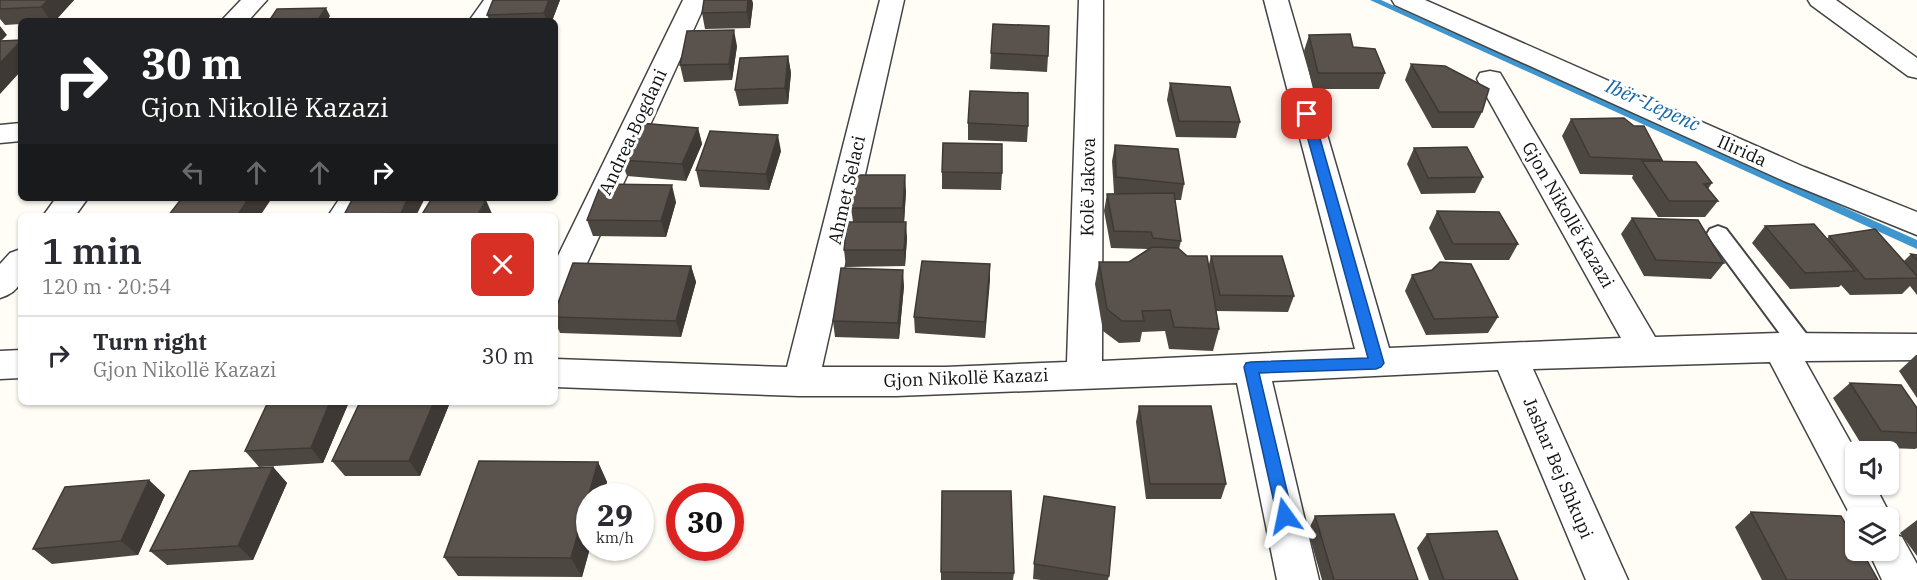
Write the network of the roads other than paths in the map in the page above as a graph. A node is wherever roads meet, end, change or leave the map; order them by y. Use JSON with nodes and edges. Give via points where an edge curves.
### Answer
{"nodes":[{"id":1,"x":255,"y":0,"type":"edge"},
{"id":2,"x":497,"y":0,"type":"edge"},
{"id":3,"x":695,"y":0,"type":"edge"},
{"id":4,"x":892,"y":0,"type":"edge"},
{"id":5,"x":1091,"y":0,"type":"edge"},
{"id":6,"x":1276,"y":0,"type":"edge"},
{"id":7,"x":1404,"y":0,"type":"edge"},
{"id":8,"x":1820,"y":0,"type":"edge"},
{"id":9,"x":237,"y":18,"type":"edge"},
{"id":10,"x":484,"y":18,"type":"edge"},
{"id":11,"x":1917,"y":70,"type":"edge"},
{"id":12,"x":1490,"y":79,"type":"dead end"},
{"id":13,"x":18,"y":132,"type":"edge"},
{"id":14,"x":0,"y":134,"type":"edge"},
{"id":15,"x":70,"y":201,"type":"edge"},
{"id":16,"x":60,"y":213,"type":"edge"},
{"id":17,"x":1917,"y":224,"type":"edge"},
{"id":18,"x":1718,"y":234,"type":"dead end"},
{"id":19,"x":18,"y":265,"type":"edge"},
{"id":20,"x":0,"y":286,"type":"edge"},
{"id":21,"x":558,"y":290,"type":"edge"},
{"id":22,"x":1791,"y":346,"type":"junction"},
{"id":23,"x":1917,"y":347,"type":"edge"},
{"id":24,"x":1645,"y":351,"type":"junction"},
{"id":25,"x":1510,"y":357,"type":"junction"},
{"id":26,"x":1376,"y":363,"type":"junction"},
{"id":27,"x":18,"y":364,"type":"edge"},
{"id":28,"x":0,"y":365,"type":"edge"},
{"id":29,"x":1251,"y":367,"type":"junction"},
{"id":30,"x":558,"y":373,"type":"edge"},
{"id":31,"x":1084,"y":374,"type":"junction"},
{"id":32,"x":801,"y":381,"type":"junction"},
{"id":33,"x":1867,"y":507,"type":"edge"},
{"id":34,"x":1894,"y":561,"type":"edge"},
{"id":35,"x":1298,"y":580,"type":"edge"},
{"id":36,"x":1607,"y":580,"type":"edge"},
{"id":37,"x":1904,"y":580,"type":"edge"}],
"edges":[{"from":1,"to":9,"type":"street"},
{"from":2,"to":10,"type":"street"},
{"from":3,"to":21,"type":"street","name":"Andrea Bogdani"},
{"from":4,"to":32,"type":"street","name":"Ahmet Selaci"},
{"from":5,"to":31,"type":"street","name":"Kolë Jakova"},
{"from":6,"to":26,"type":"street"},
{"from":7,"to":17,"type":"street","name":"Ilirida","via":[[1794,174]]},
{"from":8,"to":11,"type":"street"},
{"from":12,"to":24,"type":"street","name":"Gjon Nikollë Kazazi"},
{"from":13,"to":14,"type":"street"},
{"from":15,"to":16,"type":"street"},
{"from":18,"to":22,"type":"lane"},
{"from":19,"to":20,"type":"street"},
{"from":22,"to":23,"type":"street","name":"Gjon Nikollë Kazazi"},
{"from":22,"to":24,"type":"street","name":"Gjon Nikollë Kazazi"},
{"from":22,"to":33,"type":"street"},
{"from":24,"to":25,"type":"street","name":"Gjon Nikollë Kazazi"},
{"from":25,"to":26,"type":"street","name":"Gjon Nikollë Kazazi"},
{"from":25,"to":36,"type":"street","name":"Jashar Bej Shkupi"},
{"from":26,"to":29,"type":"street","name":"Gjon Nikollë Kazazi"},
{"from":27,"to":28,"type":"street"},
{"from":29,"to":31,"type":"street","name":"Gjon Nikollë Kazazi"},
{"from":29,"to":35,"type":"street"},
{"from":30,"to":32,"type":"street","name":"Gjon Nikollë Kazazi"},
{"from":31,"to":32,"type":"street","name":"Gjon Nikollë Kazazi","via":[[944,381]]},
{"from":34,"to":37,"type":"street"}]}
